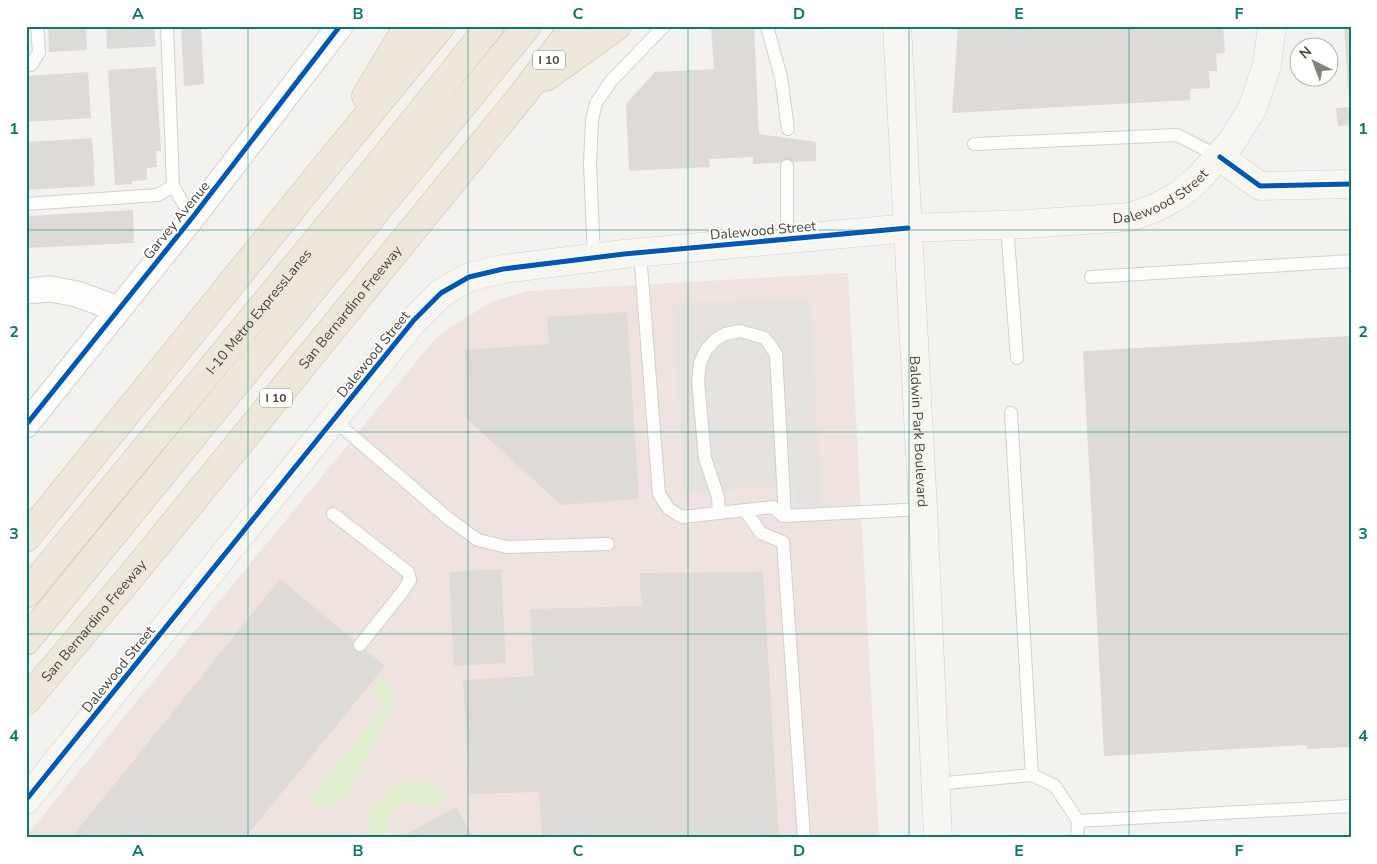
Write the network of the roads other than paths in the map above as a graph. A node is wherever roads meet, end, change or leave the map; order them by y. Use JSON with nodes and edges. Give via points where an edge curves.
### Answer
{"nodes":[{"id":1,"x":38,"y":26,"type":"edge"},
{"id":2,"x":167,"y":26,"type":"edge"},
{"id":3,"x":340,"y":26,"type":"edge"},
{"id":4,"x":408,"y":26,"type":"edge"},
{"id":5,"x":441,"y":26,"type":"edge"},
{"id":6,"x":490,"y":26,"type":"edge"},
{"id":7,"x":527,"y":26,"type":"edge"},
{"id":8,"x":574,"y":26,"type":"edge"},
{"id":9,"x":617,"y":26,"type":"edge"},
{"id":10,"x":664,"y":26,"type":"edge"},
{"id":11,"x":767,"y":26,"type":"edge"},
{"id":12,"x":897,"y":26,"type":"edge"},
{"id":13,"x":1272,"y":26,"type":"edge"},
{"id":14,"x":26,"y":65,"type":"edge"},
{"id":15,"x":524,"y":93,"type":"junction"},
{"id":16,"x":788,"y":129,"type":"dead end"},
{"id":17,"x":974,"y":144,"type":"dead end"},
{"id":18,"x":1220,"y":157,"type":"junction"},
{"id":19,"x":787,"y":166,"type":"dead end"},
{"id":20,"x":323,"y":170,"type":"junction"},
{"id":21,"x":1351,"y":184,"type":"edge"},
{"id":22,"x":174,"y":186,"type":"junction"},
{"id":23,"x":26,"y":204,"type":"edge"},
{"id":24,"x":192,"y":218,"type":"junction"},
{"id":25,"x":1007,"y":225,"type":"junction"},
{"id":26,"x":908,"y":228,"type":"junction"},
{"id":27,"x":787,"y":239,"type":"junction"},
{"id":28,"x":640,"y":253,"type":"junction"},
{"id":29,"x":594,"y":258,"type":"junction"},
{"id":30,"x":1351,"y":261,"type":"edge"},
{"id":31,"x":1091,"y":277,"type":"dead end"},
{"id":32,"x":26,"y":291,"type":"edge"},
{"id":33,"x":118,"y":309,"type":"junction"},
{"id":34,"x":1017,"y":358,"type":"dead end"},
{"id":35,"x":1011,"y":413,"type":"dead end"},
{"id":36,"x":334,"y":420,"type":"junction"},
{"id":37,"x":26,"y":425,"type":"edge"},
{"id":38,"x":923,"y":509,"type":"junction"},
{"id":39,"x":746,"y":510,"type":"junction"},
{"id":40,"x":719,"y":513,"type":"junction"},
{"id":41,"x":333,"y":514,"type":"dead end"},
{"id":42,"x":785,"y":516,"type":"junction"},
{"id":43,"x":26,"y":538,"type":"edge"},
{"id":44,"x":608,"y":544,"type":"dead end"},
{"id":45,"x":26,"y":594,"type":"edge"},
{"id":46,"x":26,"y":641,"type":"edge"},
{"id":47,"x":360,"y":646,"type":"dead end"},
{"id":48,"x":26,"y":702,"type":"edge"},
{"id":49,"x":1032,"y":775,"type":"junction"},
{"id":50,"x":935,"y":784,"type":"junction"},
{"id":51,"x":26,"y":800,"type":"edge"},
{"id":52,"x":1351,"y":806,"type":"edge"},
{"id":53,"x":1078,"y":821,"type":"junction"},
{"id":54,"x":804,"y":838,"type":"edge"},
{"id":55,"x":938,"y":838,"type":"edge"},
{"id":56,"x":1077,"y":838,"type":"edge"}],
"edges":[{"from":1,"to":14,"type":"lane","via":[[39,52],[31,65]]},
{"from":2,"to":22,"type":"lane"},
{"from":3,"to":24,"type":"street","name":"Garvey Avenue"},
{"from":4,"to":20,"type":"highway"},
{"from":5,"to":20,"type":"highway"},
{"from":6,"to":45,"type":"highway","name":"I-10 Metro ExpressLanes"},
{"from":7,"to":46,"type":"highway"},
{"from":8,"to":15,"type":"highway","name":"San Bernardino Freeway","number":"I 10"},
{"from":9,"to":15,"type":"highway"},
{"from":10,"to":29,"type":"lane","via":[[611,81],[596,103],[590,164]]},
{"from":11,"to":16,"type":"lane","via":[[781,77]]},
{"from":12,"to":26,"type":"main road","name":"Baldwin Park Boulevard"},
{"from":13,"to":18,"type":"main road","name":"Dalewood Street","via":[[1267,65],[1253,106]]},
{"from":15,"to":48,"type":"highway","name":"San Bernardino Freeway","number":"I 10"},
{"from":17,"to":18,"type":"lane","via":[[1177,136]]},
{"from":18,"to":21,"type":"main road","via":[[1260,186]]},
{"from":18,"to":25,"type":"main road","name":"Dalewood Street","via":[[1179,195],[1130,217]]},
{"from":19,"to":27,"type":"lane"},
{"from":20,"to":43,"type":"highway"},
{"from":22,"to":23,"type":"lane","via":[[158,195]]},
{"from":22,"to":24,"type":"lane"},
{"from":24,"to":33,"type":"street","name":"Garvey Avenue"},
{"from":25,"to":26,"type":"main road","name":"Dalewood Street"},
{"from":25,"to":34,"type":"lane"},
{"from":26,"to":27,"type":"main road","name":"Dalewood Street"},
{"from":26,"to":38,"type":"main road","name":"Baldwin Park Boulevard"},
{"from":27,"to":28,"type":"main road","name":"Dalewood Street"},
{"from":28,"to":29,"type":"main road","name":"Dalewood Street"},
{"from":28,"to":40,"type":"lane","via":[[659,494],[670,509],[682,516]]},
{"from":29,"to":36,"type":"main road","name":"Dalewood Street","via":[[494,271],[470,277],[441,293],[414,320]]},
{"from":30,"to":31,"type":"lane"},
{"from":32,"to":33,"type":"street","via":[[51,289],[77,294]]},
{"from":33,"to":37,"type":"street","name":"Garvey Avenue"},
{"from":35,"to":49,"type":"lane"},
{"from":36,"to":44,"type":"lane","via":[[478,540],[507,547]]},
{"from":36,"to":51,"type":"main road","name":"Dalewood Street"},
{"from":38,"to":42,"type":"lane"},
{"from":38,"to":50,"type":"main road","name":"Baldwin Park Boulevard"},
{"from":39,"to":40,"type":"lane"},
{"from":39,"to":42,"type":"lane","via":[[773,507]]},
{"from":39,"to":54,"type":"lane","via":[[761,533],[783,542]]},
{"from":40,"to":42,"type":"lane","via":[[718,497],[705,458],[698,381],[700,363],[715,340],[740,331],[765,338],[776,354]]},
{"from":41,"to":47,"type":"lane","via":[[408,572],[410,580]]},
{"from":49,"to":50,"type":"lane"},
{"from":49,"to":53,"type":"lane","via":[[1054,786]]},
{"from":50,"to":55,"type":"main road","name":"Baldwin Park Boulevard"},
{"from":52,"to":53,"type":"lane"},
{"from":53,"to":56,"type":"lane"}]}
